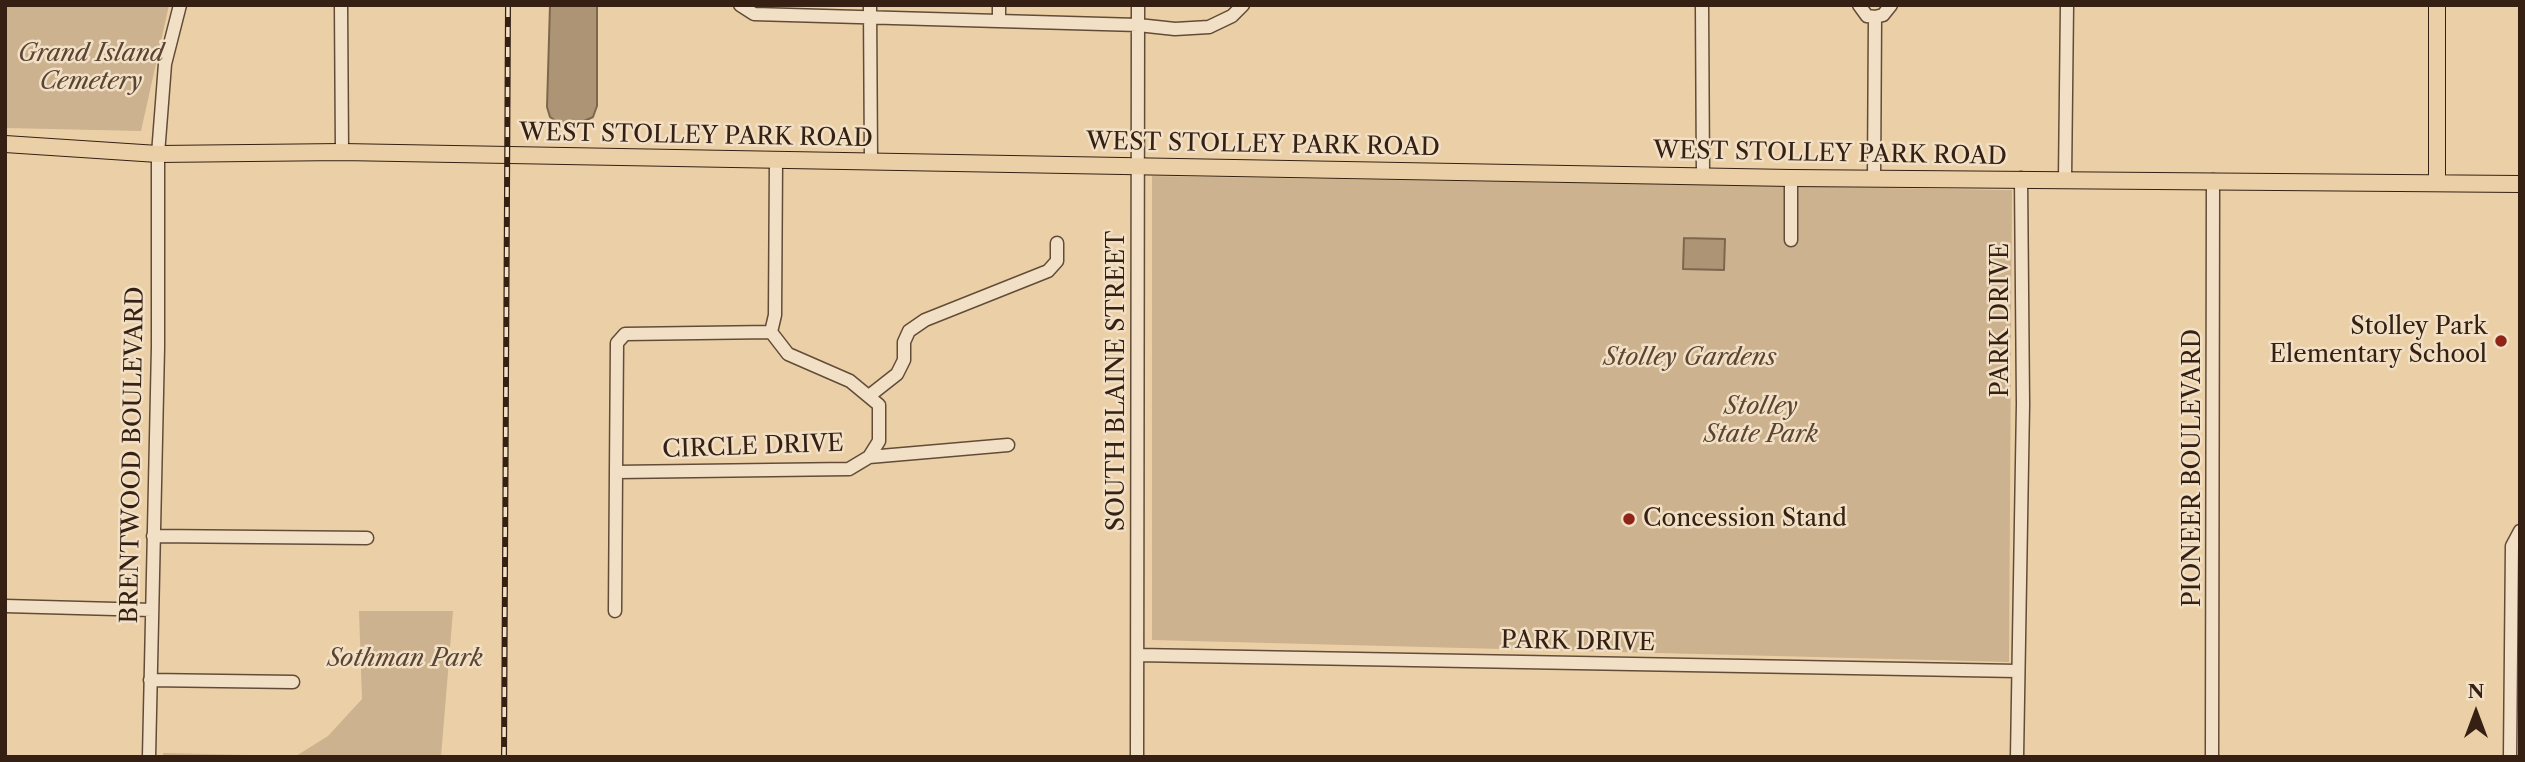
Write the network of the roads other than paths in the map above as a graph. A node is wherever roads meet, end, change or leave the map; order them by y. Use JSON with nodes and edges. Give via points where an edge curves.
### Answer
{"nodes":[{"id":1,"x":180,"y":5,"type":"edge"},
{"id":2,"x":341,"y":5,"type":"edge"},
{"id":3,"x":740,"y":5,"type":"edge"},
{"id":4,"x":999,"y":5,"type":"edge"},
{"id":5,"x":1138,"y":5,"type":"edge"},
{"id":6,"x":1243,"y":5,"type":"edge"},
{"id":7,"x":1702,"y":5,"type":"edge"},
{"id":8,"x":1859,"y":5,"type":"edge"},
{"id":9,"x":1891,"y":5,"type":"edge"},
{"id":10,"x":2067,"y":5,"type":"edge"},
{"id":11,"x":2437,"y":5,"type":"edge"},
{"id":12,"x":870,"y":10,"type":"edge"},
{"id":13,"x":1875,"y":17,"type":"junction"},
{"id":14,"x":999,"y":20,"type":"junction"},
{"id":15,"x":1138,"y":25,"type":"junction"},
{"id":16,"x":5,"y":144,"type":"edge"},
{"id":17,"x":342,"y":152,"type":"junction"},
{"id":18,"x":158,"y":154,"type":"junction"},
{"id":19,"x":776,"y":160,"type":"junction"},
{"id":20,"x":871,"y":162,"type":"junction"},
{"id":21,"x":1138,"y":166,"type":"junction"},
{"id":22,"x":1703,"y":176,"type":"junction"},
{"id":23,"x":1791,"y":178,"type":"junction"},
{"id":24,"x":2021,"y":178,"type":"junction"},
{"id":25,"x":1874,"y":179,"type":"junction"},
{"id":26,"x":2065,"y":179,"type":"junction"},
{"id":27,"x":2213,"y":180,"type":"junction"},
{"id":28,"x":2437,"y":183,"type":"junction"},
{"id":29,"x":2520,"y":184,"type":"edge"},
{"id":30,"x":1791,"y":240,"type":"dead end"},
{"id":31,"x":1057,"y":243,"type":"dead end"},
{"id":32,"x":771,"y":332,"type":"junction"},
{"id":33,"x":869,"y":396,"type":"junction"},
{"id":34,"x":1008,"y":445,"type":"dead end"},
{"id":35,"x":869,"y":457,"type":"junction"},
{"id":36,"x":616,"y":471,"type":"junction"},
{"id":37,"x":2518,"y":534,"type":"edge"},
{"id":38,"x":153,"y":536,"type":"junction"},
{"id":39,"x":367,"y":538,"type":"dead end"},
{"id":40,"x":5,"y":606,"type":"edge"},
{"id":41,"x":152,"y":610,"type":"junction"},
{"id":42,"x":615,"y":611,"type":"dead end"},
{"id":43,"x":1138,"y":655,"type":"junction"},
{"id":44,"x":2017,"y":671,"type":"junction"},
{"id":45,"x":150,"y":680,"type":"junction"},
{"id":46,"x":293,"y":682,"type":"dead end"},
{"id":47,"x":149,"y":757,"type":"edge"},
{"id":48,"x":1137,"y":757,"type":"edge"},
{"id":49,"x":2017,"y":757,"type":"edge"},
{"id":50,"x":2212,"y":757,"type":"edge"},
{"id":51,"x":2510,"y":757,"type":"edge"}],
"edges":[{"from":1,"to":18,"type":"street","name":"BRENTWOOD BOULEVARD","via":[[165,64]]},
{"from":2,"to":17,"type":"street"},
{"from":3,"to":12,"type":"street","via":[[754,14]]},
{"from":4,"to":14,"type":"street"},
{"from":5,"to":15,"type":"street","name":"SOUTH BLAINE STREET"},
{"from":6,"to":15,"type":"street","via":[[1233,16],[1209,27]]},
{"from":7,"to":22,"type":"street"},
{"from":8,"to":13,"type":"street","via":[[1867,16]]},
{"from":9,"to":13,"type":"street"},
{"from":10,"to":26,"type":"street"},
{"from":11,"to":28,"type":"main road"},
{"from":12,"to":14,"type":"street"},
{"from":12,"to":20,"type":"street"},
{"from":13,"to":25,"type":"street"},
{"from":14,"to":15,"type":"street"},
{"from":15,"to":21,"type":"street","name":"SOUTH BLAINE STREET"},
{"from":16,"to":18,"type":"main road","name":"WEST STOLLEY PARK ROAD"},
{"from":17,"to":18,"type":"main road","name":"WEST STOLLEY PARK ROAD"},
{"from":17,"to":19,"type":"main road","name":"WEST STOLLEY PARK ROAD"},
{"from":18,"to":38,"type":"street","name":"BRENTWOOD BOULEVARD"},
{"from":19,"to":20,"type":"main road","name":"WEST STOLLEY PARK ROAD"},
{"from":19,"to":32,"type":"street"},
{"from":20,"to":21,"type":"main road","name":"WEST STOLLEY PARK ROAD"},
{"from":21,"to":22,"type":"main road","name":"WEST STOLLEY PARK ROAD"},
{"from":21,"to":43,"type":"street","name":"SOUTH BLAINE STREET"},
{"from":22,"to":23,"type":"main road","name":"WEST STOLLEY PARK ROAD"},
{"from":23,"to":25,"type":"main road","name":"WEST STOLLEY PARK ROAD"},
{"from":23,"to":30,"type":"street"},
{"from":24,"to":25,"type":"main road","name":"WEST STOLLEY PARK ROAD"},
{"from":24,"to":26,"type":"main road","name":"WEST STOLLEY PARK ROAD"},
{"from":24,"to":44,"type":"street","name":"PARK DRIVE"},
{"from":26,"to":27,"type":"main road","name":"WEST STOLLEY PARK ROAD"},
{"from":27,"to":28,"type":"main road","name":"WEST STOLLEY PARK ROAD"},
{"from":27,"to":50,"type":"street","name":"PIONEER BOULEVARD"},
{"from":28,"to":29,"type":"main road","name":"WEST STOLLEY PARK ROAD"},
{"from":31,"to":33,"type":"street","via":[[1057,261],[1048,271],[925,320],[909,331],[897,374]]},
{"from":32,"to":33,"type":"street","via":[[788,354],[850,381]]},
{"from":32,"to":36,"type":"street","via":[[625,334],[617,343]]},
{"from":33,"to":35,"type":"street","name":"CIRCLE DRIVE","via":[[879,405],[881,423],[879,441]]},
{"from":34,"to":35,"type":"street"},
{"from":35,"to":36,"type":"street","name":"CIRCLE DRIVE","via":[[849,469]]},
{"from":36,"to":42,"type":"street"},
{"from":37,"to":51,"type":"street","via":[[2512,546]]},
{"from":38,"to":39,"type":"street"},
{"from":38,"to":41,"type":"street","name":"BRENTWOOD BOULEVARD"},
{"from":40,"to":41,"type":"street"},
{"from":41,"to":45,"type":"street","name":"BRENTWOOD BOULEVARD"},
{"from":43,"to":44,"type":"street","name":"PARK DRIVE"},
{"from":43,"to":48,"type":"street","name":"SOUTH BLAINE STREET"},
{"from":44,"to":49,"type":"street","name":"PARK DRIVE"},
{"from":45,"to":46,"type":"street"},
{"from":45,"to":47,"type":"street","name":"BRENTWOOD BOULEVARD"}]}
